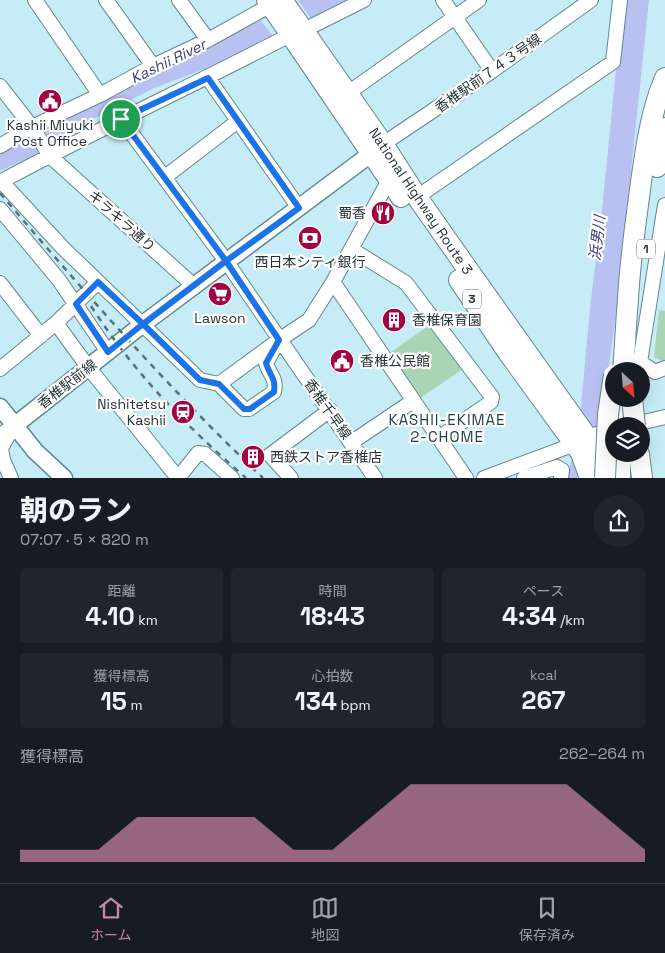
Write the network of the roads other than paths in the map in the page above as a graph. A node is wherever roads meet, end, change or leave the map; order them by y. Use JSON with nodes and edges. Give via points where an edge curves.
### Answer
{"nodes":[{"id":1,"x":36,"y":0,"type":"edge"},
{"id":2,"x":106,"y":0,"type":"edge"},
{"id":3,"x":179,"y":0,"type":"edge"},
{"id":4,"x":364,"y":0,"type":"edge"},
{"id":5,"x":443,"y":0,"type":"edge"},
{"id":6,"x":479,"y":0,"type":"edge"},
{"id":7,"x":591,"y":0,"type":"edge"},
{"id":8,"x":620,"y":0,"type":"edge"},
{"id":9,"x":273,"y":2,"type":"edge"},
{"id":10,"x":455,"y":18,"type":"junction"},
{"id":11,"x":297,"y":32,"type":"junction"},
{"id":12,"x":208,"y":40,"type":"junction"},
{"id":13,"x":153,"y":66,"type":"junction"},
{"id":14,"x":492,"y":71,"type":"junction"},
{"id":15,"x":208,"y":78,"type":"junction"},
{"id":16,"x":665,"y":78,"type":"edge"},
{"id":17,"x":0,"y":86,"type":"edge"},
{"id":18,"x":348,"y":93,"type":"junction"},
{"id":19,"x":100,"y":95,"type":"junction"},
{"id":20,"x":121,"y":119,"type":"junction"},
{"id":21,"x":238,"y":122,"type":"junction"},
{"id":22,"x":665,"y":128,"type":"edge"},
{"id":23,"x":33,"y":129,"type":"junction"},
{"id":24,"x":0,"y":146,"type":"edge"},
{"id":25,"x":378,"y":148,"type":"junction"},
{"id":26,"x":47,"y":152,"type":"junction"},
{"id":27,"x":165,"y":177,"type":"junction"},
{"id":28,"x":389,"y":180,"type":"junction"},
{"id":29,"x":1,"y":182,"type":"edge"},
{"id":30,"x":417,"y":197,"type":"junction"},
{"id":31,"x":665,"y":205,"type":"edge"},
{"id":32,"x":299,"y":208,"type":"junction"},
{"id":33,"x":0,"y":209,"type":"edge"},
{"id":34,"x":351,"y":250,"type":"junction"},
{"id":35,"x":226,"y":261,"type":"junction"},
{"id":36,"x":98,"y":282,"type":"junction"},
{"id":37,"x":333,"y":282,"type":"junction"},
{"id":38,"x":0,"y":283,"type":"edge"},
{"id":39,"x":194,"y":286,"type":"junction"},
{"id":40,"x":628,"y":300,"type":"junction"},
{"id":41,"x":76,"y":304,"type":"junction"},
{"id":42,"x":56,"y":323,"type":"junction"},
{"id":43,"x":143,"y":324,"type":"junction"},
{"id":44,"x":41,"y":336,"type":"junction"},
{"id":45,"x":279,"y":340,"type":"junction"},
{"id":46,"x":108,"y":352,"type":"junction"},
{"id":47,"x":616,"y":362,"type":"edge"},
{"id":48,"x":631,"y":362,"type":"edge"},
{"id":49,"x":634,"y":362,"type":"edge"},
{"id":50,"x":634,"y":362,"type":"edge"},
{"id":51,"x":88,"y":367,"type":"junction"},
{"id":52,"x":665,"y":368,"type":"edge"},
{"id":53,"x":0,"y":369,"type":"edge"},
{"id":54,"x":650,"y":371,"type":"edge"},
{"id":55,"x":219,"y":384,"type":"junction"},
{"id":56,"x":413,"y":401,"type":"junction"},
{"id":57,"x":0,"y":407,"type":"edge"},
{"id":58,"x":609,"y":408,"type":"edge"},
{"id":59,"x":330,"y":410,"type":"junction"},
{"id":60,"x":665,"y":417,"type":"edge"},
{"id":61,"x":650,"y":421,"type":"edge"},
{"id":62,"x":14,"y":426,"type":"junction"},
{"id":63,"x":605,"y":430,"type":"edge"},
{"id":64,"x":584,"y":434,"type":"junction"},
{"id":65,"x":0,"y":435,"type":"edge"},
{"id":66,"x":440,"y":437,"type":"junction"},
{"id":67,"x":352,"y":442,"type":"junction"},
{"id":68,"x":629,"y":462,"type":"edge"},
{"id":69,"x":640,"y":462,"type":"edge"},
{"id":70,"x":604,"y":467,"type":"edge"},
{"id":71,"x":11,"y":478,"type":"edge"},
{"id":72,"x":64,"y":478,"type":"edge"},
{"id":73,"x":178,"y":478,"type":"edge"},
{"id":74,"x":232,"y":478,"type":"edge"},
{"id":75,"x":291,"y":478,"type":"edge"},
{"id":76,"x":376,"y":478,"type":"edge"},
{"id":77,"x":466,"y":478,"type":"edge"},
{"id":78,"x":484,"y":478,"type":"edge"},
{"id":79,"x":524,"y":478,"type":"edge"},
{"id":80,"x":561,"y":478,"type":"edge"},
{"id":81,"x":583,"y":478,"type":"edge"},
{"id":82,"x":615,"y":478,"type":"edge"},
{"id":83,"x":620,"y":478,"type":"edge"},
{"id":84,"x":630,"y":478,"type":"edge"},
{"id":85,"x":642,"y":478,"type":"edge"}],
"edges":[{"from":1,"to":19,"type":"street"},
{"from":2,"to":13,"type":"street"},
{"from":3,"to":12,"type":"street"},
{"from":4,"to":11,"type":"street"},
{"from":5,"to":10,"type":"street"},
{"from":6,"to":10,"type":"street"},
{"from":7,"to":14,"type":"street","name":"香椎駅前７４３号線"},
{"from":8,"to":30,"type":"street","via":[[613,62]]},
{"from":9,"to":11,"type":"highway","name":"National Highway Route 3","number":"3"},
{"from":9,"to":12,"type":"street"},
{"from":10,"to":14,"type":"street"},
{"from":10,"to":18,"type":"street"},
{"from":11,"to":15,"type":"street"},
{"from":11,"to":18,"type":"highway","name":"National Highway Route 3","number":"3"},
{"from":11,"to":25,"type":"highway","name":"National Highway Route 3","number":"3"},
{"from":12,"to":13,"type":"street"},
{"from":13,"to":19,"type":"street"},
{"from":14,"to":25,"type":"street","name":"香椎駅前７４３号線"},
{"from":15,"to":20,"type":"street"},
{"from":15,"to":21,"type":"street"},
{"from":16,"to":40,"type":"highway","number":"1","via":[[647,144]]},
{"from":17,"to":23,"type":"street","name":"キラキラ通り"},
{"from":18,"to":25,"type":"highway","name":"National Highway Route 3","number":"3"},
{"from":19,"to":23,"type":"street"},
{"from":20,"to":26,"type":"street"},
{"from":20,"to":27,"type":"street","name":"香椎千早線"},
{"from":21,"to":27,"type":"street"},
{"from":21,"to":32,"type":"street"},
{"from":22,"to":49,"type":"highway","number":"1","via":[[648,230]]},
{"from":23,"to":24,"type":"street"},
{"from":23,"to":26,"type":"street","name":"キラキラ通り"},
{"from":25,"to":28,"type":"highway","name":"National Highway Route 3","number":"3"},
{"from":25,"to":30,"type":"highway","name":"National Highway Route 3","number":"3"},
{"from":25,"to":32,"type":"main road","name":"香椎駅前線"},
{"from":26,"to":29,"type":"street"},
{"from":26,"to":39,"type":"street","name":"キラキラ通り"},
{"from":27,"to":35,"type":"street","name":"香椎千早線"},
{"from":28,"to":34,"type":"street"},
{"from":28,"to":64,"type":"highway","name":"National Highway Route 3","number":"3","via":[[507,351]]},
{"from":29,"to":36,"type":"street"},
{"from":30,"to":64,"type":"highway","name":"National Highway Route 3","number":"3"},
{"from":31,"to":50,"type":"street"},
{"from":32,"to":35,"type":"main road","name":"香椎駅前線"},
{"from":33,"to":41,"type":"street"},
{"from":34,"to":37,"type":"street"},
{"from":34,"to":66,"type":"street","via":[[406,283],[492,397],[491,402]]},
{"from":35,"to":39,"type":"main road","name":"香椎駅前線"},
{"from":35,"to":45,"type":"street","name":"香椎千早線"},
{"from":36,"to":41,"type":"street"},
{"from":36,"to":43,"type":"street"},
{"from":37,"to":45,"type":"street","via":[[309,320]]},
{"from":37,"to":56,"type":"street"},
{"from":38,"to":44,"type":"street"},
{"from":39,"to":43,"type":"main road","name":"香椎駅前線"},
{"from":40,"to":47,"type":"highway"},
{"from":40,"to":48,"type":"highway","number":"1","via":[[626,340]]},
{"from":41,"to":42,"type":"street"},
{"from":41,"to":46,"type":"street"},
{"from":42,"to":44,"type":"street"},
{"from":42,"to":51,"type":"street"},
{"from":43,"to":46,"type":"main road","name":"香椎駅前線"},
{"from":43,"to":55,"type":"street","via":[[200,380]]},
{"from":44,"to":53,"type":"street"},
{"from":45,"to":55,"type":"street"},
{"from":45,"to":55,"type":"street","via":[[266,363],[276,383],[274,392],[250,409],[244,409]]},
{"from":45,"to":59,"type":"street","name":"香椎千早線"},
{"from":46,"to":51,"type":"main road","name":"香椎駅前線"},
{"from":51,"to":62,"type":"main road","name":"香椎駅前線"},
{"from":51,"to":73,"type":"street"},
{"from":52,"to":54,"type":"street"},
{"from":56,"to":66,"type":"street"},
{"from":56,"to":67,"type":"street"},
{"from":57,"to":62,"type":"main road"},
{"from":58,"to":70,"type":"highway","bridge":true},
{"from":59,"to":67,"type":"street","name":"香椎千早線"},
{"from":59,"to":75,"type":"street","via":[[270,455]]},
{"from":60,"to":61,"type":"street"},
{"from":62,"to":65,"type":"street"},
{"from":62,"to":71,"type":"street","via":[[2,448]]},
{"from":62,"to":72,"type":"main road"},
{"from":63,"to":64,"type":"street"},
{"from":64,"to":70,"type":"highway","name":"National Highway Route 3","number":"3"},
{"from":64,"to":78,"type":"street"},
{"from":64,"to":81,"type":"street"},
{"from":66,"to":77,"type":"street"},
{"from":67,"to":76,"type":"street","name":"香椎千早線"},
{"from":68,"to":84,"type":"highway"},
{"from":69,"to":85,"type":"highway"},
{"from":70,"to":82,"type":"highway","name":"National Highway Route 3"},
{"from":70,"to":83,"type":"highway"},
{"from":73,"to":74,"type":"street","via":[[198,453],[205,454]]},
{"from":79,"to":80,"type":"street","via":[[557,467],[562,470]]}]}
